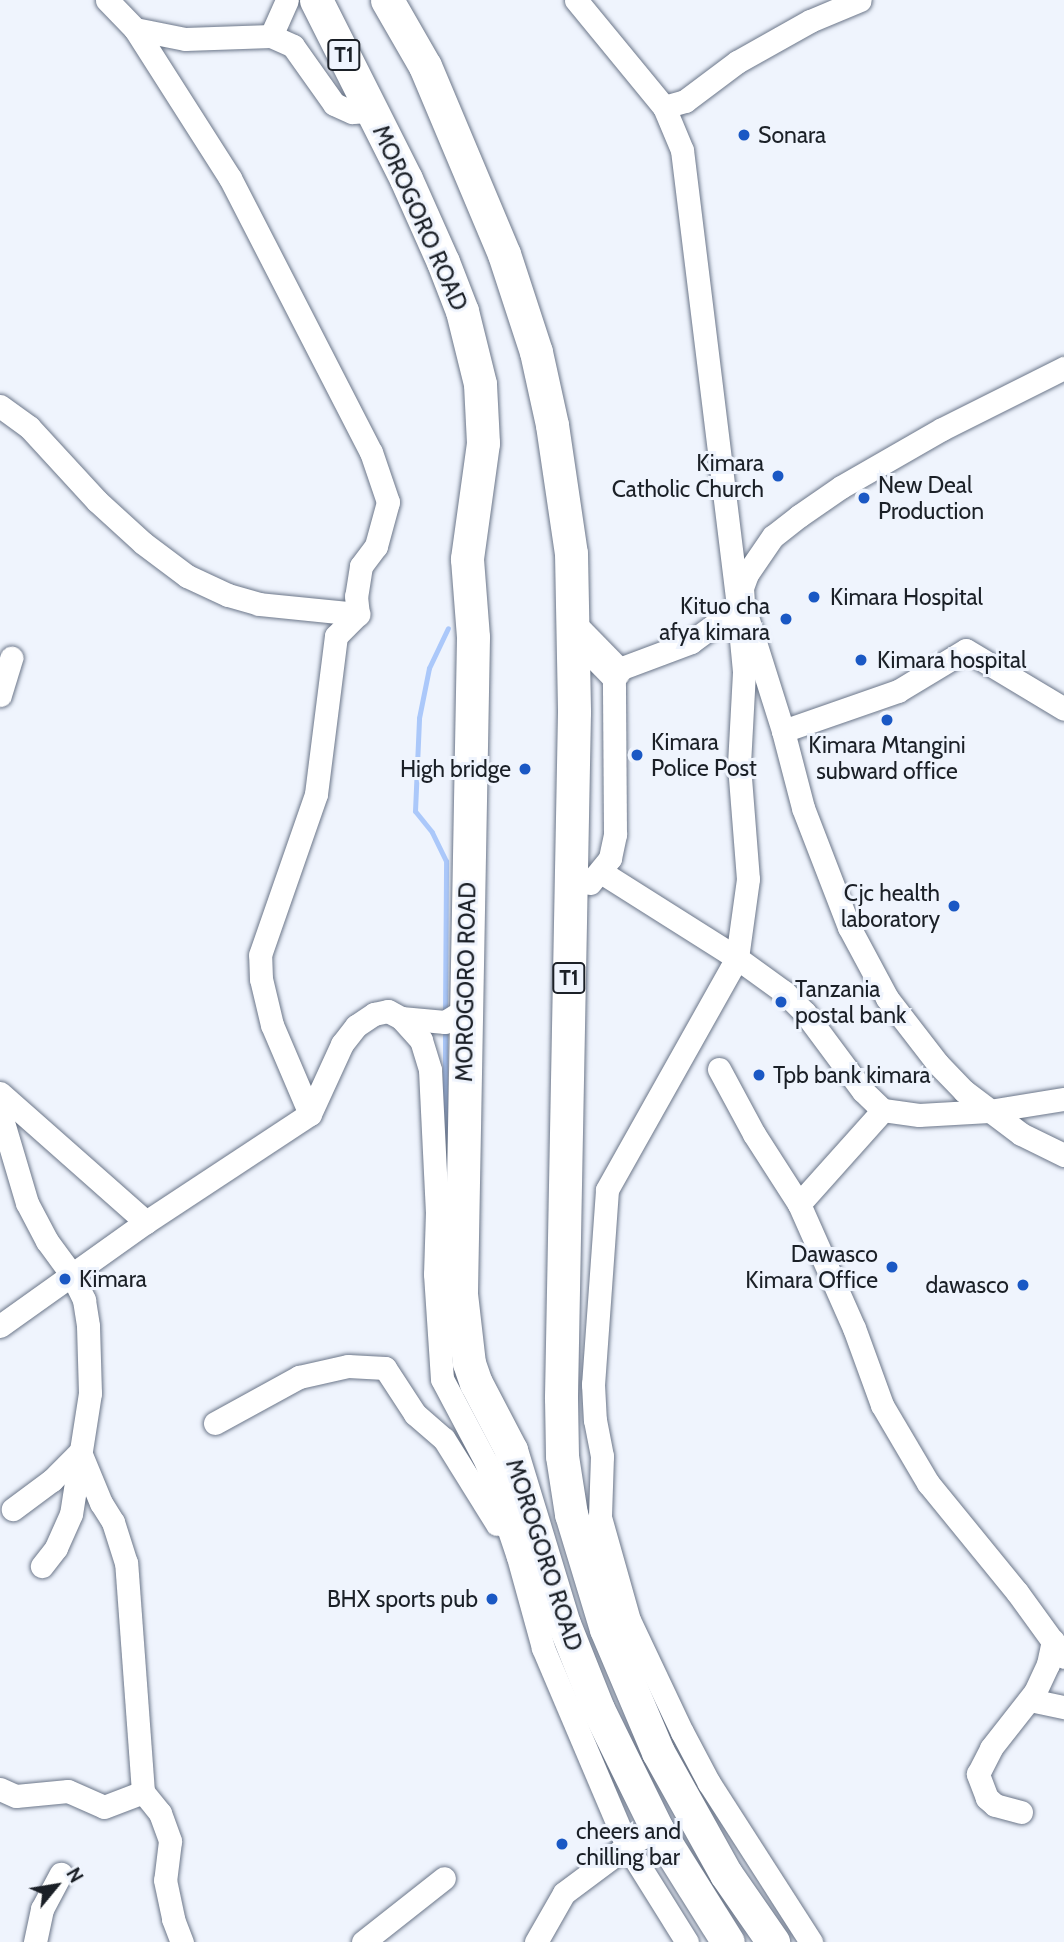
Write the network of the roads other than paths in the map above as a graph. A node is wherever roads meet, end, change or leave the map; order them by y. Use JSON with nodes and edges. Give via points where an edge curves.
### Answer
{"nodes":[{"id":1,"x":107,"y":0,"type":"edge"},
{"id":2,"x":287,"y":0,"type":"edge"},
{"id":3,"x":316,"y":0,"type":"edge"},
{"id":4,"x":387,"y":0,"type":"edge"},
{"id":5,"x":576,"y":0,"type":"edge"},
{"id":6,"x":860,"y":0,"type":"edge"},
{"id":7,"x":135,"y":29,"type":"junction"},
{"id":8,"x":271,"y":36,"type":"junction"},
{"id":9,"x":664,"y":107,"type":"junction"},
{"id":10,"x":372,"y":111,"type":"junction"},
{"id":11,"x":1064,"y":368,"type":"edge"},
{"id":12,"x":0,"y":407,"type":"edge"},
{"id":13,"x":741,"y":606,"type":"junction"},
{"id":14,"x":358,"y":614,"type":"junction"},
{"id":15,"x":574,"y":630,"type":"junction"},
{"id":16,"x":11,"y":658,"type":"dead end"},
{"id":17,"x":614,"y":670,"type":"junction"},
{"id":18,"x":0,"y":695,"type":"edge"},
{"id":19,"x":1064,"y":709,"type":"edge"},
{"id":20,"x":783,"y":731,"type":"junction"},
{"id":21,"x":601,"y":872,"type":"junction"},
{"id":22,"x":571,"y":899,"type":"junction"},
{"id":23,"x":737,"y":958,"type":"junction"},
{"id":24,"x":466,"y":1009,"type":"junction"},
{"id":25,"x":401,"y":1018,"type":"junction"},
{"id":26,"x":719,"y":1069,"type":"dead end"},
{"id":27,"x":0,"y":1093,"type":"edge"},
{"id":28,"x":1064,"y":1099,"type":"edge"},
{"id":29,"x":883,"y":1110,"type":"junction"},
{"id":30,"x":989,"y":1111,"type":"junction"},
{"id":31,"x":0,"y":1112,"type":"edge"},
{"id":32,"x":310,"y":1114,"type":"junction"},
{"id":33,"x":1064,"y":1155,"type":"edge"},
{"id":34,"x":799,"y":1204,"type":"junction"},
{"id":35,"x":146,"y":1222,"type":"junction"},
{"id":36,"x":72,"y":1275,"type":"junction"},
{"id":37,"x":0,"y":1326,"type":"edge"},
{"id":38,"x":215,"y":1423,"type":"dead end"},
{"id":39,"x":80,"y":1451,"type":"junction"},
{"id":40,"x":13,"y":1508,"type":"dead end"},
{"id":41,"x":517,"y":1557,"type":"junction"},
{"id":42,"x":42,"y":1566,"type":"dead end"},
{"id":43,"x":1059,"y":1649,"type":"edge"},
{"id":44,"x":1030,"y":1700,"type":"junction"},
{"id":45,"x":1064,"y":1707,"type":"edge"},
{"id":46,"x":0,"y":1789,"type":"edge"},
{"id":47,"x":144,"y":1792,"type":"junction"},
{"id":48,"x":1021,"y":1812,"type":"dead end"},
{"id":49,"x":657,"y":1829,"type":"junction"},
{"id":50,"x":627,"y":1846,"type":"junction"},
{"id":51,"x":61,"y":1874,"type":"dead end"},
{"id":52,"x":444,"y":1878,"type":"dead end"},
{"id":53,"x":35,"y":1942,"type":"edge"},
{"id":54,"x":183,"y":1942,"type":"edge"},
{"id":55,"x":363,"y":1942,"type":"edge"},
{"id":56,"x":536,"y":1942,"type":"edge"},
{"id":57,"x":687,"y":1942,"type":"edge"},
{"id":58,"x":728,"y":1942,"type":"edge"},
{"id":59,"x":773,"y":1942,"type":"edge"},
{"id":60,"x":811,"y":1942,"type":"edge"}],
"edges":[{"from":1,"to":7,"type":"street"},
{"from":2,"to":8,"type":"street"},
{"from":3,"to":10,"type":"highway","name":"MOROGORO ROAD","number":"T1"},
{"from":4,"to":15,"type":"highway","name":"MOROGORO ROAD","number":"T1","via":[[425,66],[468,164],[505,254],[536,352],[563,488]]},
{"from":5,"to":9,"type":"street"},
{"from":6,"to":9,"type":"street","via":[[810,21],[737,62],[685,101]]},
{"from":7,"to":8,"type":"street","via":[[185,39]]},
{"from":7,"to":14,"type":"street","via":[[230,178],[371,452],[388,502],[376,547],[361,566]]},
{"from":8,"to":10,"type":"street","via":[[293,46],[334,104],[352,112]]},
{"from":9,"to":13,"type":"street","via":[[682,149]]},
{"from":10,"to":24,"type":"highway","name":"MOROGORO ROAD","number":"T1","via":[[463,311],[481,394],[483,443],[467,559],[473,637]]},
{"from":11,"to":13,"type":"street","via":[[942,429],[799,516],[773,536],[747,574]]},
{"from":12,"to":14,"type":"street","via":[[29,427],[143,543],[187,576],[258,604]]},
{"from":13,"to":17,"type":"street","via":[[691,642]]},
{"from":13,"to":20,"type":"street"},
{"from":13,"to":23,"type":"street","via":[[740,765],[748,879]]},
{"from":14,"to":32,"type":"street","via":[[336,636],[316,794],[260,955],[272,1025]]},
{"from":15,"to":17,"type":"highway"},
{"from":15,"to":22,"type":"highway","name":"MOROGORO ROAD","number":"T1"},
{"from":16,"to":18,"type":"street"},
{"from":17,"to":21,"type":"street","via":[[615,834],[610,858]]},
{"from":19,"to":20,"type":"street","via":[[966,650],[898,691]]},
{"from":20,"to":30,"type":"street","via":[[803,808],[869,967],[931,1056]]},
{"from":21,"to":22,"type":"street"},
{"from":21,"to":23,"type":"street"},
{"from":22,"to":59,"type":"highway","name":"MOROGORO ROAD","number":"T1","via":[[561,1398],[562,1456],[571,1514],[606,1629],[658,1752],[726,1874]]},
{"from":23,"to":29,"type":"street","via":[[805,1013],[863,1091]]},
{"from":23,"to":60,"type":"street","via":[[607,1189],[593,1384],[602,1456],[600,1517],[629,1620],[682,1732],[709,1783]]},
{"from":24,"to":25,"type":"street","via":[[445,1022]]},
{"from":24,"to":49,"type":"highway","name":"MOROGORO ROAD","number":"T1","via":[[461,1294],[469,1363],[514,1459],[582,1671]]},
{"from":25,"to":32,"type":"street","via":[[388,1011],[356,1026],[342,1044]]},
{"from":25,"to":41,"type":"street","via":[[421,1040],[430,1070],[438,1211],[435,1274],[443,1379],[486,1462]]},
{"from":26,"to":34,"type":"street"},
{"from":27,"to":35,"type":"street"},
{"from":28,"to":30,"type":"street"},
{"from":29,"to":30,"type":"street","via":[[919,1115]]},
{"from":29,"to":34,"type":"street"},
{"from":30,"to":33,"type":"street","via":[[1021,1134]]},
{"from":31,"to":36,"type":"street","via":[[27,1203]]},
{"from":32,"to":35,"type":"street"},
{"from":34,"to":43,"type":"street","via":[[854,1328],[882,1405],[928,1483]]},
{"from":35,"to":36,"type":"street"},
{"from":36,"to":37,"type":"street"},
{"from":36,"to":39,"type":"street","via":[[84,1300],[89,1341],[90,1394]]},
{"from":38,"to":41,"type":"street","via":[[299,1377],[348,1366],[385,1368],[415,1414],[444,1439]]},
{"from":39,"to":40,"type":"street","via":[[52,1480]]},
{"from":39,"to":42,"type":"street","via":[[71,1514]]},
{"from":39,"to":47,"type":"street","via":[[113,1522],[126,1563]]},
{"from":41,"to":50,"type":"street","via":[[542,1648]]},
{"from":43,"to":44,"type":"street"},
{"from":44,"to":45,"type":"street"},
{"from":44,"to":48,"type":"street","via":[[991,1748],[978,1774],[987,1798]]},
{"from":46,"to":47,"type":"street","via":[[16,1796],[68,1791],[104,1807]]},
{"from":47,"to":54,"type":"street","via":[[160,1813],[170,1841],[165,1880]]},
{"from":49,"to":50,"type":"street"},
{"from":49,"to":58,"type":"highway","name":"MOROGORO ROAD","number":"T1"},
{"from":50,"to":56,"type":"street","via":[[564,1893]]},
{"from":50,"to":57,"type":"street"},
{"from":51,"to":53,"type":"street","via":[[42,1909]]},
{"from":52,"to":55,"type":"street"}]}
